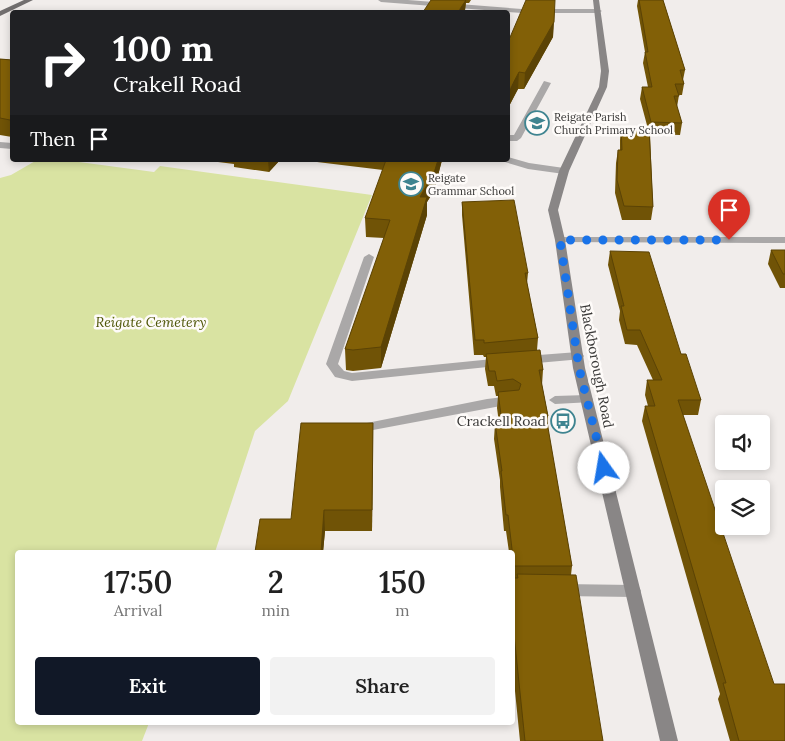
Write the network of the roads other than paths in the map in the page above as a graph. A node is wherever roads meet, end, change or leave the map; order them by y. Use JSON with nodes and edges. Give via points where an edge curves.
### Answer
{"nodes":[{"id":1,"x":30,"y":0,"type":"edge"},
{"id":2,"x":382,"y":0,"type":"edge"},
{"id":3,"x":596,"y":6,"type":"edge"},
{"id":4,"x":0,"y":14,"type":"edge"},
{"id":5,"x":546,"y":83,"type":"dead end"},
{"id":6,"x":510,"y":138,"type":"edge"},
{"id":7,"x":510,"y":161,"type":"edge"},
{"id":8,"x":564,"y":171,"type":"junction"},
{"id":9,"x":560,"y":240,"type":"junction"},
{"id":10,"x":785,"y":240,"type":"edge"},
{"id":11,"x":369,"y":257,"type":"dead end"},
{"id":12,"x":578,"y":356,"type":"junction"},
{"id":13,"x":587,"y":399,"type":"junction"},
{"id":14,"x":512,"y":400,"type":"edge"},
{"id":15,"x":555,"y":400,"type":"dead end"},
{"id":16,"x":354,"y":430,"type":"edge"},
{"id":17,"x":550,"y":590,"type":"edge"},
{"id":18,"x":633,"y":591,"type":"junction"},
{"id":19,"x":669,"y":741,"type":"edge"}],
"edges":[{"from":1,"to":4,"type":"main road"},
{"from":2,"to":3,"type":"street","via":[[522,10]]},
{"from":3,"to":8,"type":"main road","name":"Blackborough Road","via":[[605,71],[603,87]]},
{"from":5,"to":6,"type":"street","via":[[517,138]]},
{"from":7,"to":8,"type":"street"},
{"from":8,"to":9,"type":"main road","name":"Blackborough Road","via":[[553,210]]},
{"from":9,"to":10,"type":"street"},
{"from":9,"to":12,"type":"main road","name":"Blackborough Road"},
{"from":11,"to":12,"type":"street","via":[[332,364],[339,374],[373,376]]},
{"from":12,"to":13,"type":"main road","name":"Blackborough Road"},
{"from":13,"to":15,"type":"street"},
{"from":13,"to":18,"type":"main road","name":"Blackborough Road"},
{"from":14,"to":16,"type":"street"},
{"from":17,"to":18,"type":"street"},
{"from":18,"to":19,"type":"main road","name":"Blackborough Road"}]}
